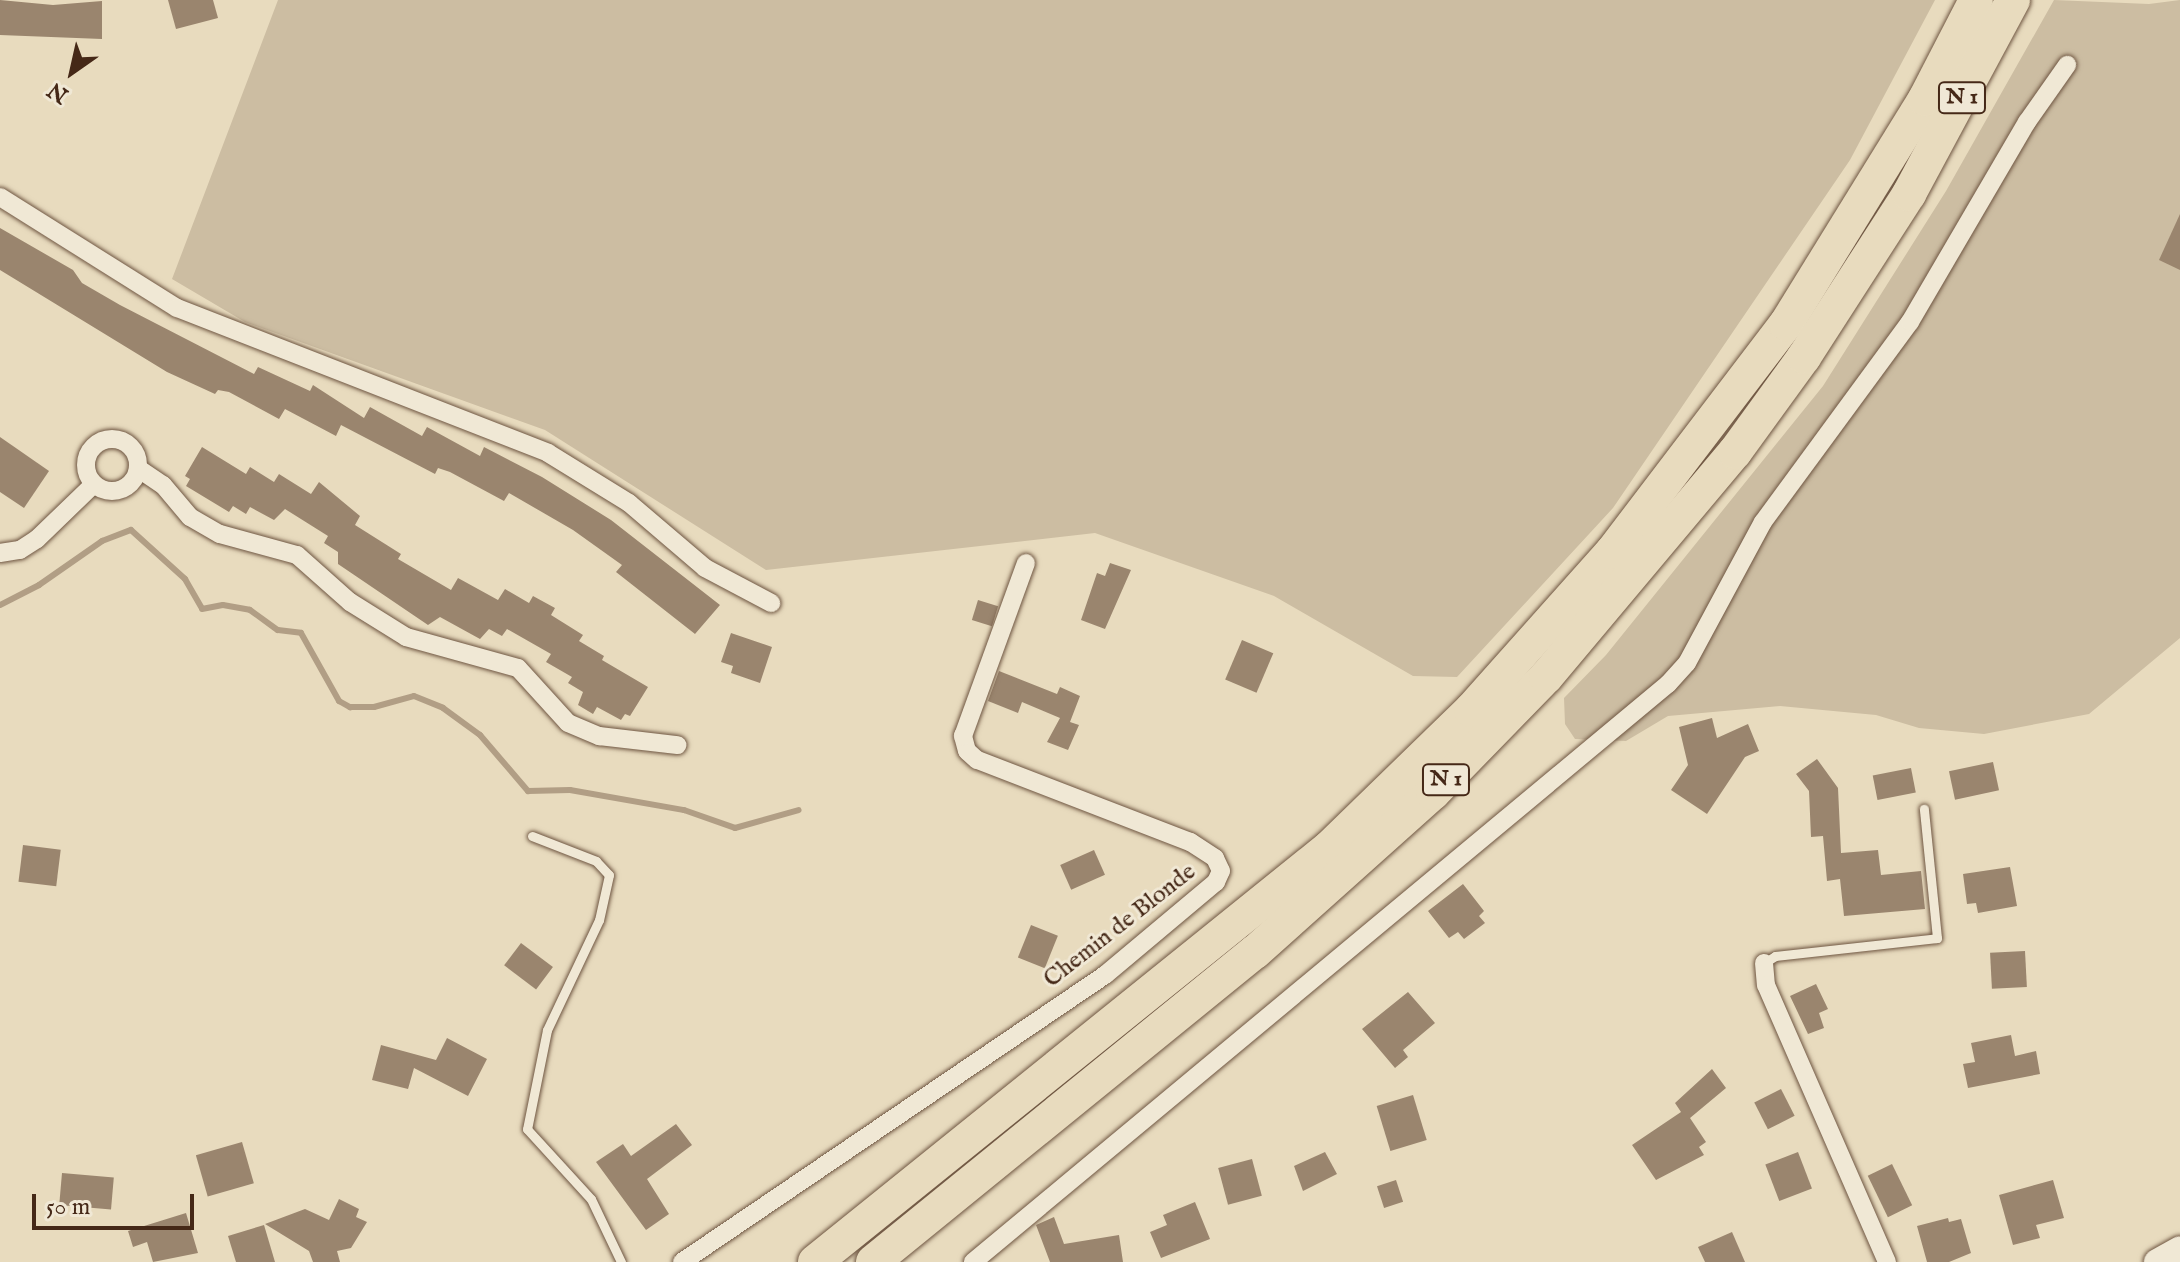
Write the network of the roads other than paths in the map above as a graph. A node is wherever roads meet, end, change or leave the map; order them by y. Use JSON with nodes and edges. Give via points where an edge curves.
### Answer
{"nodes":[{"id":1,"x":2013,"y":0,"type":"edge"},
{"id":2,"x":1974,"y":4,"type":"edge"},
{"id":3,"x":2067,"y":65,"type":"dead end"},
{"id":4,"x":0,"y":197,"type":"edge"},
{"id":5,"x":139,"y":469,"type":"junction"},
{"id":6,"x":94,"y":484,"type":"junction"},
{"id":7,"x":0,"y":553,"type":"edge"},
{"id":8,"x":1026,"y":563,"type":"dead end"},
{"id":9,"x":771,"y":603,"type":"dead end"},
{"id":10,"x":677,"y":745,"type":"dead end"},
{"id":11,"x":1924,"y":809,"type":"dead end"},
{"id":12,"x":532,"y":836,"type":"dead end"},
{"id":13,"x":1764,"y":963,"type":"joint"},
{"id":14,"x":2180,"y":1249,"type":"edge"},
{"id":15,"x":621,"y":1262,"type":"edge"},
{"id":16,"x":682,"y":1262,"type":"edge"},
{"id":17,"x":815,"y":1262,"type":"edge"},
{"id":18,"x":873,"y":1262,"type":"edge"},
{"id":19,"x":973,"y":1262,"type":"edge"},
{"id":20,"x":1887,"y":1262,"type":"edge"},
{"id":21,"x":2157,"y":1262,"type":"edge"}],
"edges":[{"from":1,"to":18,"type":"highway","number":"N 1","via":[[1909,194],[1804,357],[1725,464],[1546,677],[1433,793],[1255,952]]},
{"from":2,"to":17,"type":"highway","number":"N 1","via":[[1925,99],[1776,337],[1612,552],[1471,710],[1330,847]]},
{"from":3,"to":19,"type":"street","via":[[2027,122],[1910,322],[1763,522],[1687,663],[1496,832]]},
{"from":4,"to":9,"type":"street","via":[[177,308],[548,453],[629,503],[705,568]]},
{"from":5,"to":6,"type":"street","via":[[125,489],[109,492]]},
{"from":5,"to":6,"type":"street","via":[[129,445],[103,441],[87,460]]},
{"from":5,"to":10,"type":"street","via":[[163,485],[190,517],[220,534],[297,555],[350,602],[406,637],[518,668],[568,723],[599,736]]},
{"from":6,"to":7,"type":"street","via":[[37,539],[20,550]]},
{"from":8,"to":16,"type":"street","name":"Chemin de Blonde","via":[[963,736],[967,751],[977,760],[1190,842],[1215,858],[1221,871],[1216,882],[1105,975]]},
{"from":11,"to":13,"type":"lane","via":[[1937,938],[1775,956]]},
{"from":12,"to":15,"type":"lane","via":[[596,861],[609,875],[599,920],[547,1030],[527,1129],[591,1199]]},
{"from":13,"to":20,"type":"street","via":[[1766,985]]},
{"from":14,"to":21,"type":"street"}]}
